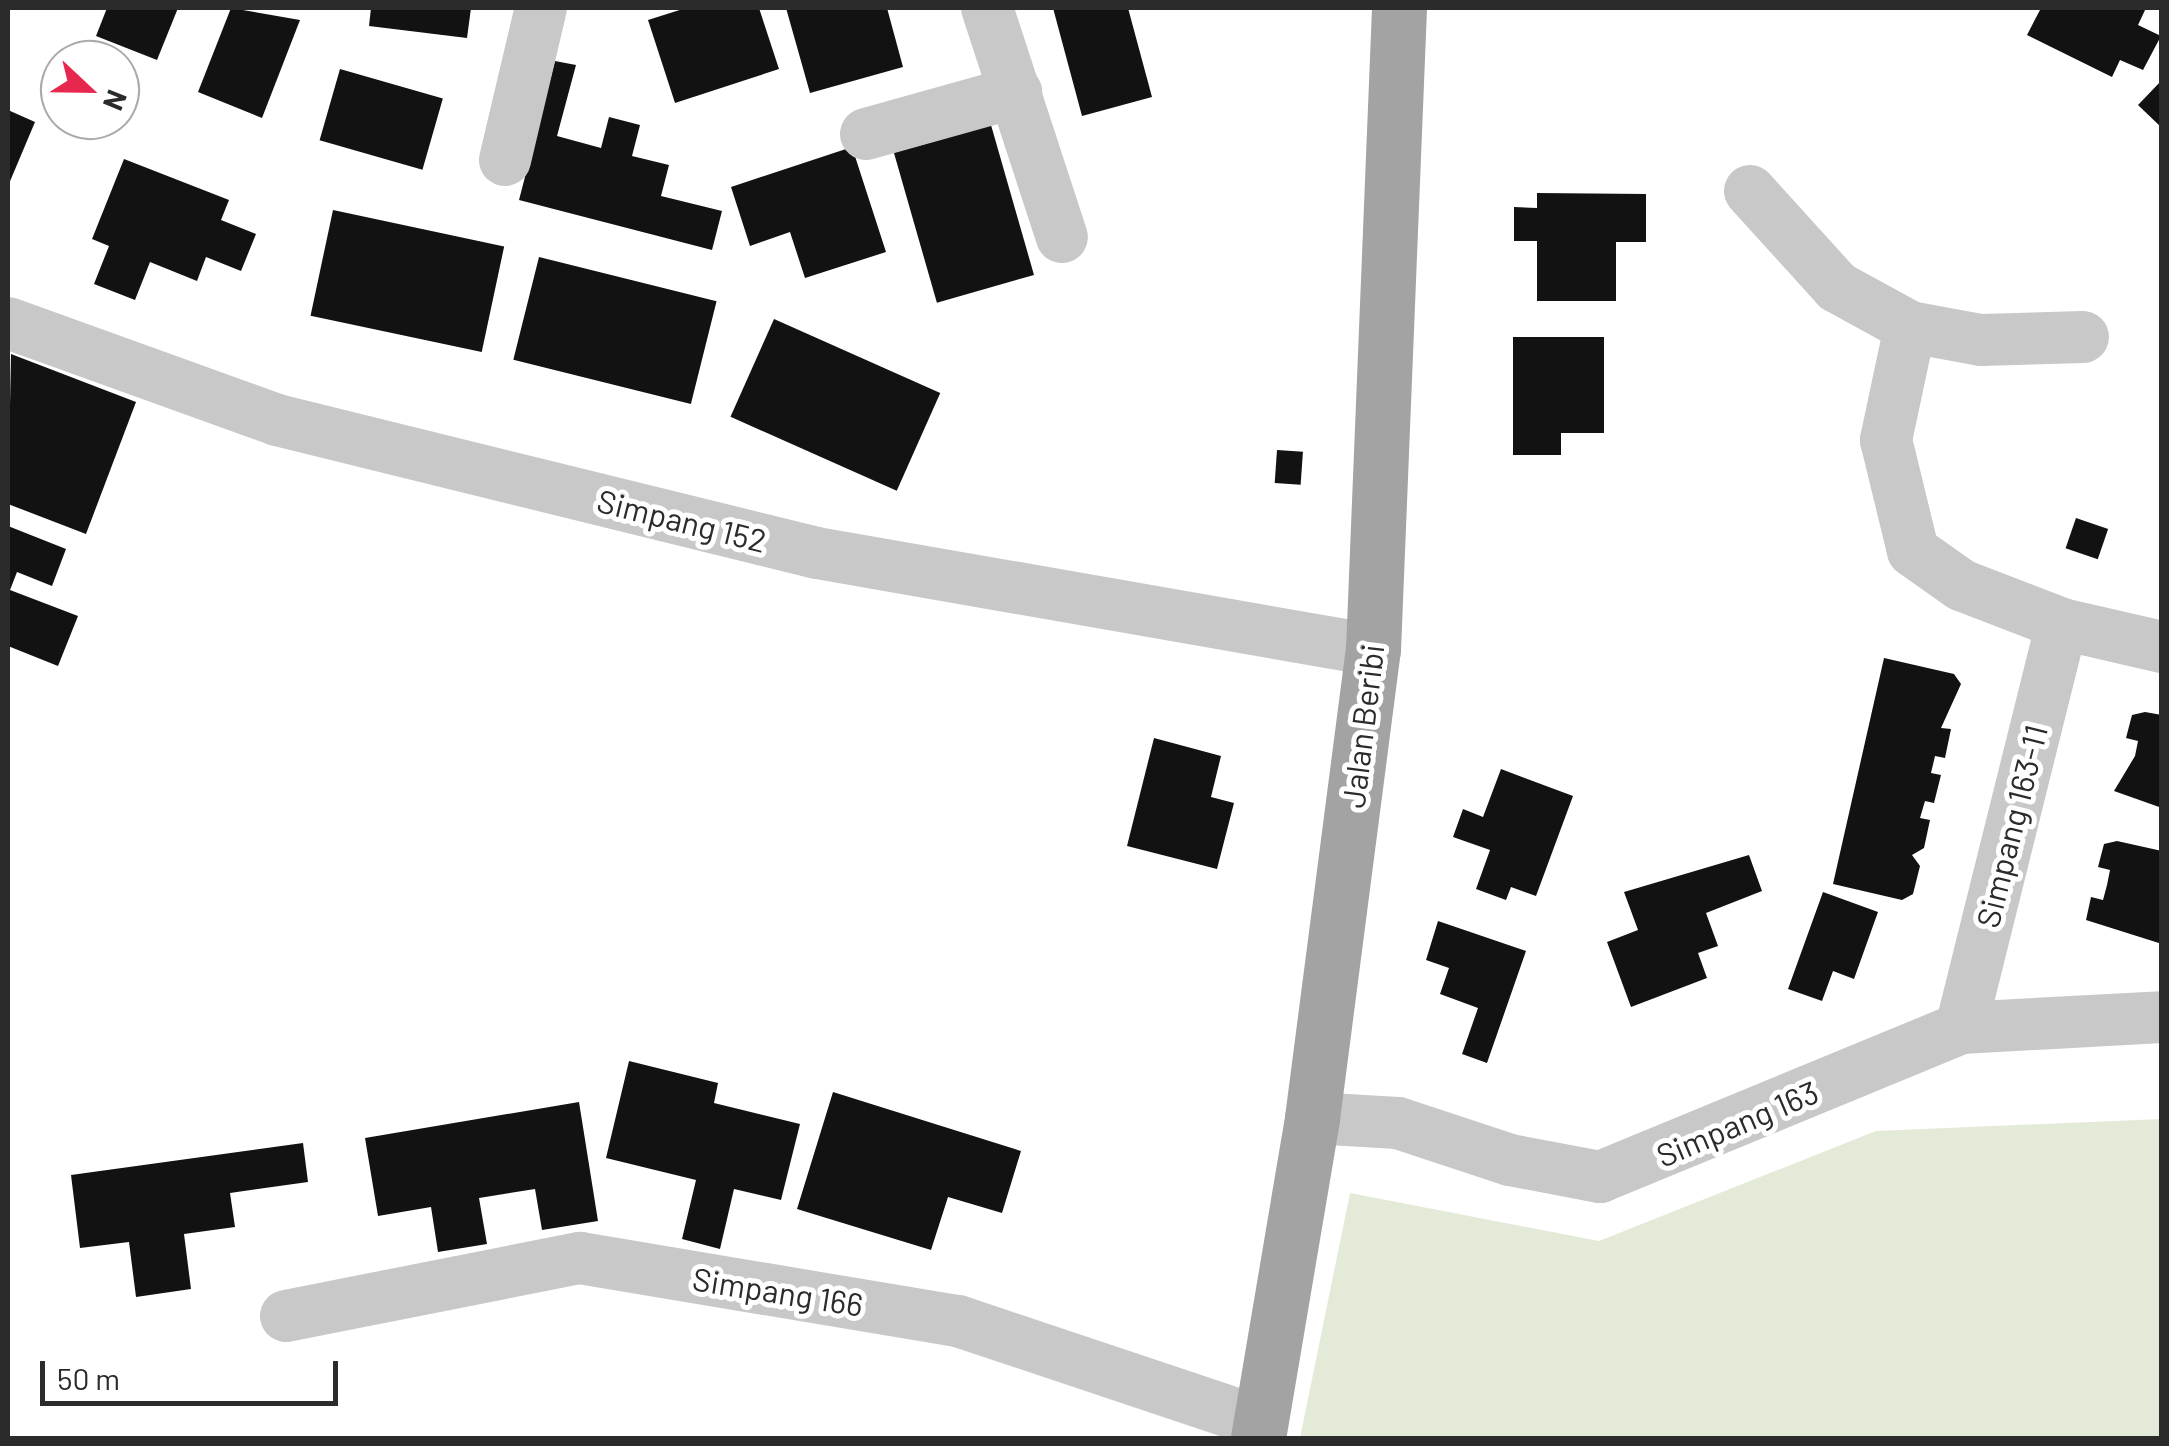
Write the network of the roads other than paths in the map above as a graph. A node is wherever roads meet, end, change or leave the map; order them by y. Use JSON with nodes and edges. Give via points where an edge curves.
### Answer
{"nodes":[{"id":1,"x":541,"y":8,"type":"edge"},
{"id":2,"x":987,"y":8,"type":"edge"},
{"id":3,"x":1398,"y":8,"type":"edge"},
{"id":4,"x":1016,"y":92,"type":"junction"},
{"id":5,"x":866,"y":134,"type":"dead end"},
{"id":6,"x":506,"y":160,"type":"dead end"},
{"id":7,"x":1750,"y":191,"type":"dead end"},
{"id":8,"x":1062,"y":237,"type":"dead end"},
{"id":9,"x":8,"y":323,"type":"edge"},
{"id":10,"x":1910,"y":327,"type":"junction"},
{"id":11,"x":2083,"y":337,"type":"dead end"},
{"id":12,"x":2062,"y":624,"type":"junction"},
{"id":13,"x":2162,"y":647,"type":"edge"},
{"id":14,"x":1372,"y":650,"type":"junction"},
{"id":15,"x":2162,"y":1017,"type":"edge"},
{"id":16,"x":1960,"y":1028,"type":"junction"},
{"id":17,"x":1312,"y":1118,"type":"junction"},
{"id":18,"x":286,"y":1316,"type":"dead end"},
{"id":19,"x":1259,"y":1430,"type":"edge"}],
"edges":[{"from":1,"to":6,"type":"street"},
{"from":2,"to":4,"type":"street"},
{"from":3,"to":14,"type":"main road","name":"Jalan Beribi"},
{"from":4,"to":5,"type":"street"},
{"from":4,"to":8,"type":"street"},
{"from":7,"to":10,"type":"street","via":[[1837,288]]},
{"from":9,"to":14,"type":"street","name":"Simpang 152","via":[[277,420],[779,544]]},
{"from":10,"to":11,"type":"street","via":[[1981,340]]},
{"from":10,"to":12,"type":"street","via":[[1886,440],[1913,551],[1960,585]]},
{"from":12,"to":13,"type":"street"},
{"from":12,"to":16,"type":"street","name":"Simpang 163-11"},
{"from":14,"to":17,"type":"main road","name":"Jalan Beribi"},
{"from":15,"to":16,"type":"street","name":"Simpang 163"},
{"from":16,"to":17,"type":"street","name":"Simpang 163","via":[[1600,1177],[1398,1124]]},
{"from":17,"to":19,"type":"main road","name":"Jalan Beribi"},
{"from":18,"to":19,"type":"street","name":"Simpang 166","via":[[580,1258],[958,1321]]}]}
